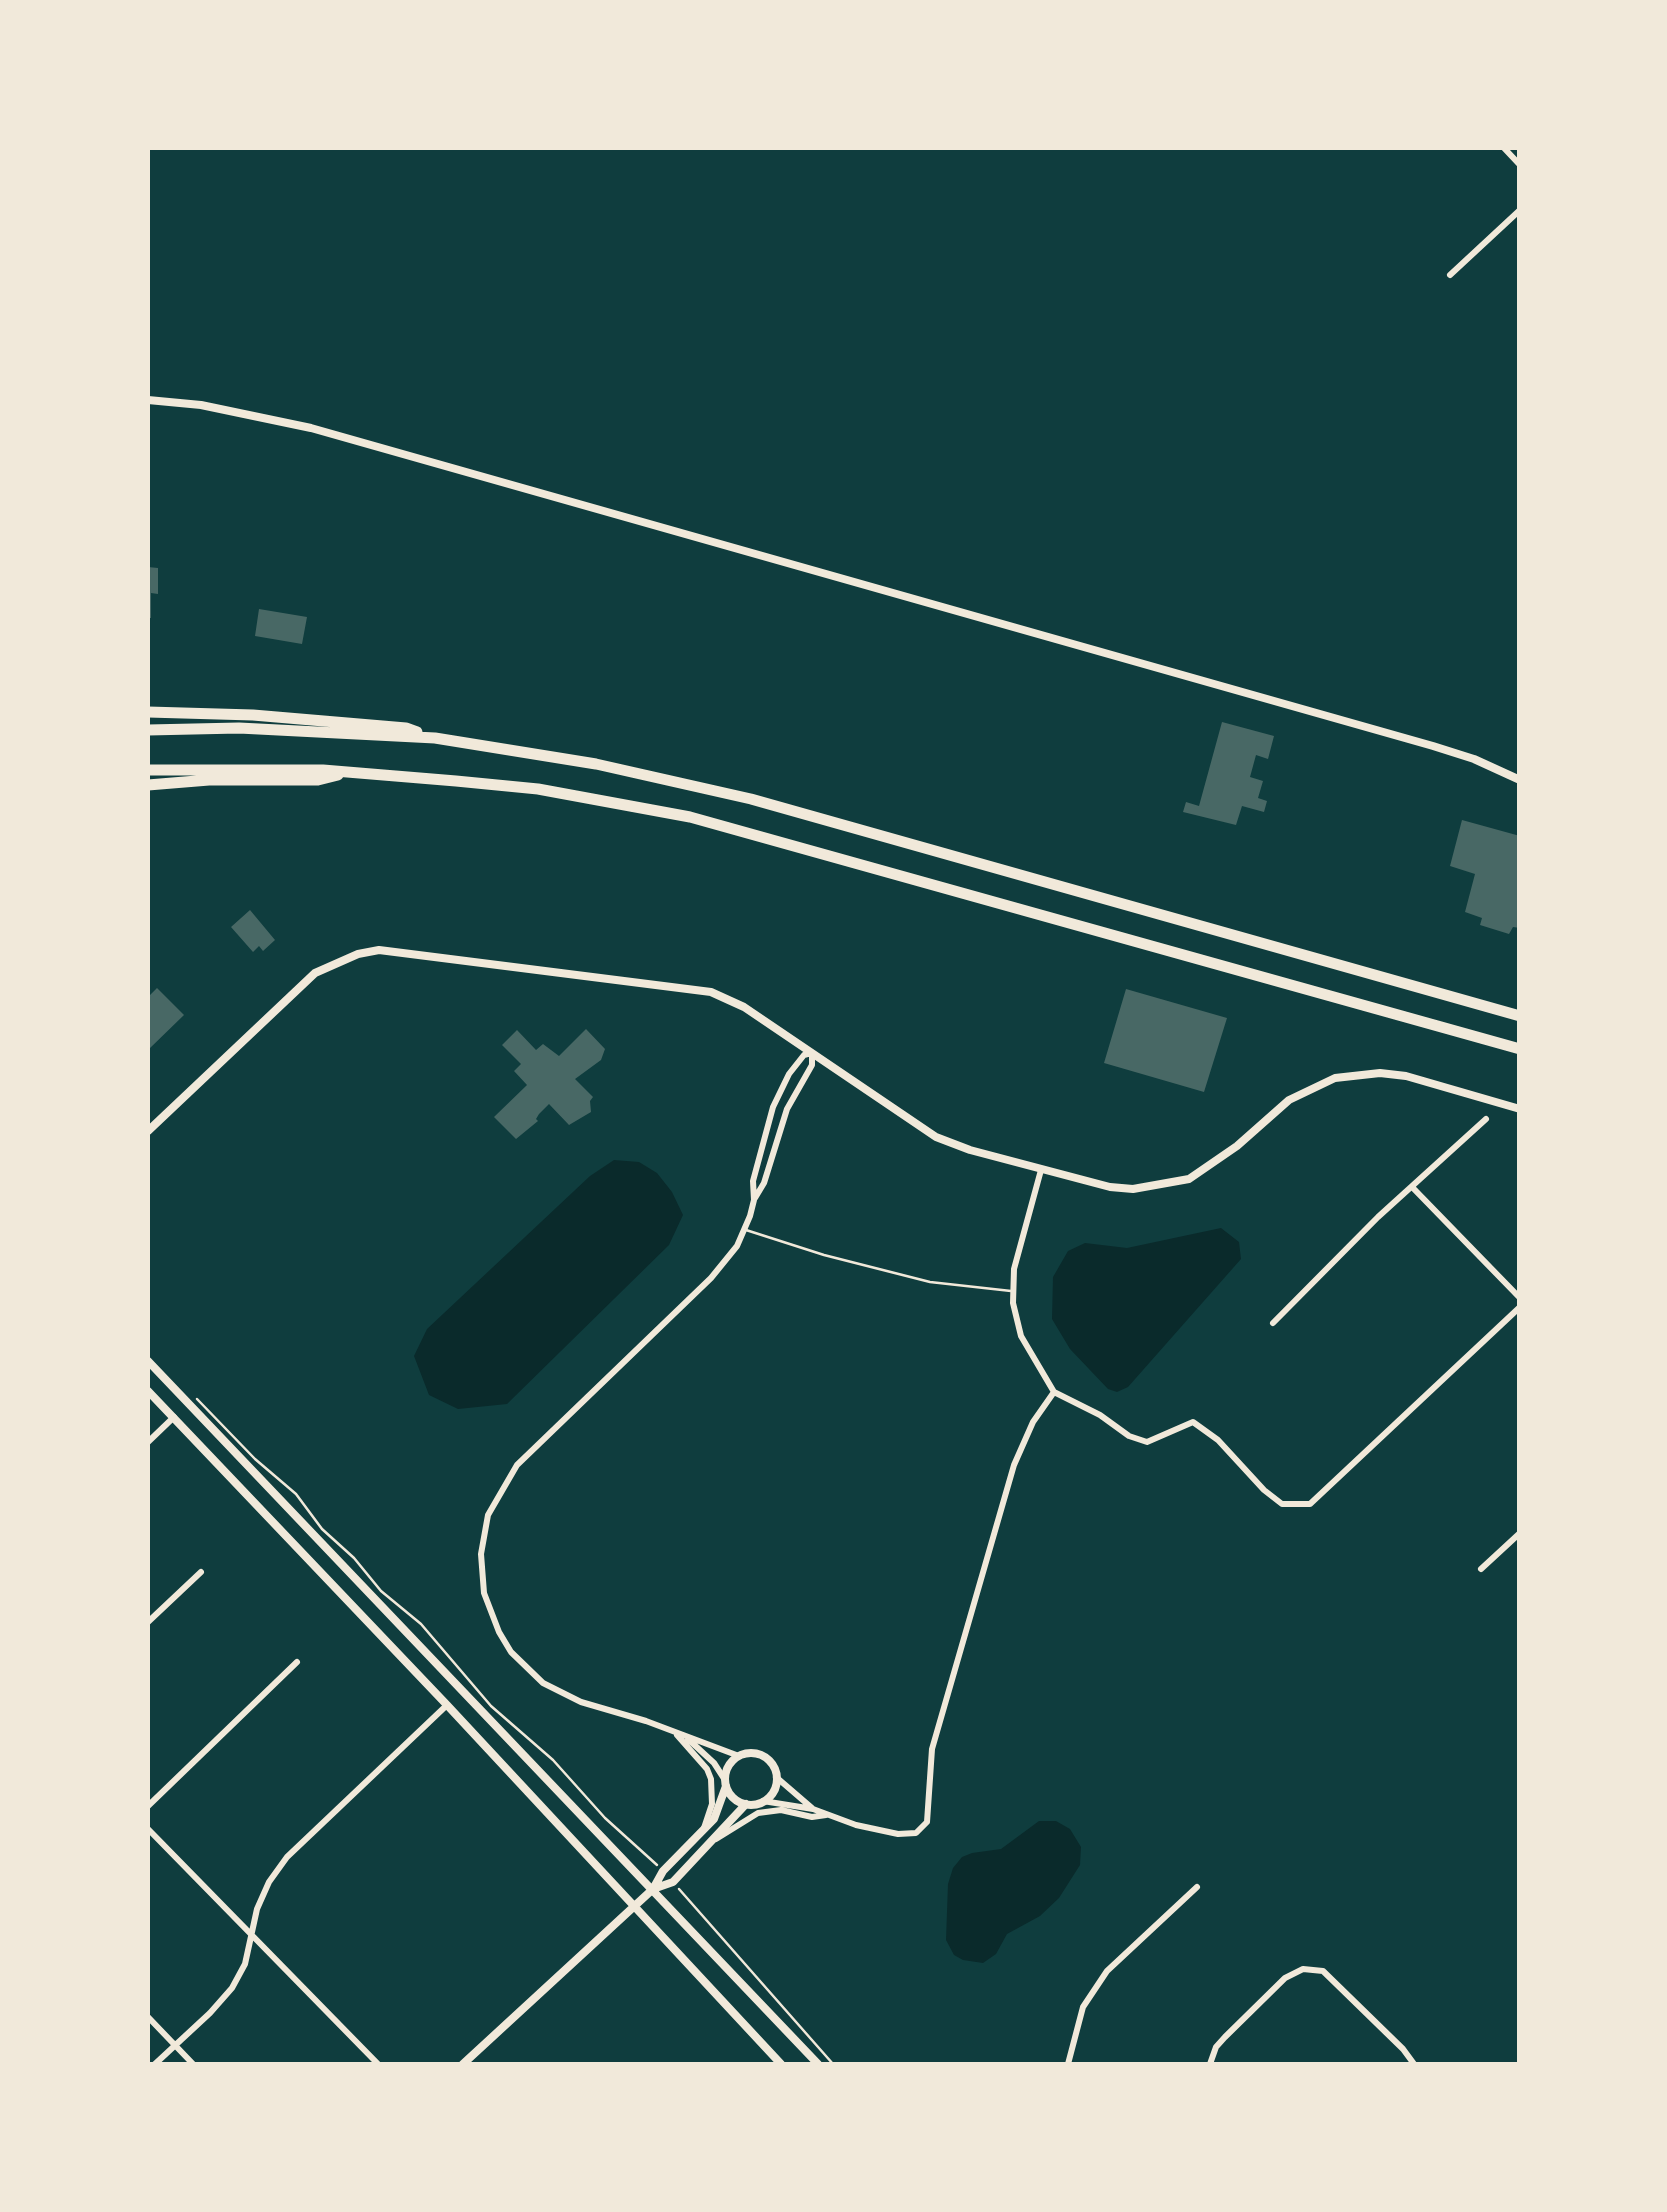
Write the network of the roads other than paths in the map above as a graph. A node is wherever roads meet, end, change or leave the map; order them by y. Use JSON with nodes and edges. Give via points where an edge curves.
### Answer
{"nodes":[{"id":1,"x":1504,"y":148,"type":"edge"},
{"id":2,"x":1520,"y":165,"type":"edge"},
{"id":3,"x":1520,"y":210,"type":"edge"},
{"id":4,"x":1450,"y":275,"type":"dead end"},
{"id":5,"x":148,"y":400,"type":"edge"},
{"id":6,"x":148,"y":712,"type":"edge"},
{"id":7,"x":148,"y":730,"type":"edge"},
{"id":8,"x":436,"y":738,"type":"junction"},
{"id":9,"x":148,"y":770,"type":"edge"},
{"id":10,"x":346,"y":773,"type":"junction"},
{"id":11,"x":1520,"y":780,"type":"edge"},
{"id":12,"x":148,"y":785,"type":"edge"},
{"id":13,"x":1520,"y":1016,"type":"edge"},
{"id":14,"x":1520,"y":1049,"type":"edge"},
{"id":15,"x":812,"y":1052,"type":"junction"},
{"id":16,"x":1520,"y":1109,"type":"edge"},
{"id":17,"x":1486,"y":1119,"type":"dead end"},
{"id":18,"x":148,"y":1131,"type":"edge"},
{"id":19,"x":1041,"y":1170,"type":"junction"},
{"id":20,"x":1412,"y":1188,"type":"junction"},
{"id":21,"x":754,"y":1200,"type":"junction"},
{"id":22,"x":745,"y":1230,"type":"junction"},
{"id":23,"x":1013,"y":1291,"type":"junction"},
{"id":24,"x":1520,"y":1298,"type":"edge"},
{"id":25,"x":1520,"y":1307,"type":"edge"},
{"id":26,"x":1273,"y":1323,"type":"dead end"},
{"id":27,"x":148,"y":1361,"type":"edge"},
{"id":28,"x":148,"y":1391,"type":"edge"},
{"id":29,"x":1054,"y":1392,"type":"junction"},
{"id":30,"x":174,"y":1417,"type":"junction"},
{"id":31,"x":148,"y":1442,"type":"edge"},
{"id":32,"x":1520,"y":1533,"type":"edge"},
{"id":33,"x":1481,"y":1569,"type":"dead end"},
{"id":34,"x":201,"y":1572,"type":"dead end"},
{"id":35,"x":148,"y":1622,"type":"edge"},
{"id":36,"x":297,"y":1662,"type":"dead end"},
{"id":37,"x":447,"y":1705,"type":"junction"},
{"id":38,"x":676,"y":1734,"type":"junction"},
{"id":39,"x":687,"y":1738,"type":"junction"},
{"id":40,"x":739,"y":1756,"type":"junction"},
{"id":41,"x":776,"y":1777,"type":"junction"},
{"id":42,"x":725,"y":1783,"type":"junction"},
{"id":43,"x":763,"y":1801,"type":"junction"},
{"id":44,"x":746,"y":1804,"type":"junction"},
{"id":45,"x":148,"y":1806,"type":"edge"},
{"id":46,"x":812,"y":1808,"type":"junction"},
{"id":47,"x":827,"y":1815,"type":"junction"},
{"id":48,"x":148,"y":1829,"type":"edge"},
{"id":49,"x":704,"y":1831,"type":"junction"},
{"id":50,"x":716,"y":1839,"type":"junction"},
{"id":51,"x":1197,"y":1887,"type":"dead end"},
{"id":52,"x":653,"y":1889,"type":"junction"},
{"id":53,"x":635,"y":1906,"type":"junction"},
{"id":54,"x":251,"y":1936,"type":"junction"},
{"id":55,"x":148,"y":2017,"type":"edge"},
{"id":56,"x":176,"y":2046,"type":"junction"},
{"id":57,"x":468,"y":2063,"type":"edge"},
{"id":58,"x":155,"y":2064,"type":"edge"},
{"id":59,"x":194,"y":2064,"type":"edge"},
{"id":60,"x":378,"y":2064,"type":"edge"},
{"id":61,"x":781,"y":2064,"type":"edge"},
{"id":62,"x":818,"y":2064,"type":"edge"},
{"id":63,"x":1068,"y":2064,"type":"edge"},
{"id":64,"x":1210,"y":2064,"type":"edge"},
{"id":65,"x":1414,"y":2064,"type":"edge"}],
"edges":[{"from":1,"to":2,"type":"street"},
{"from":3,"to":4,"type":"street"},
{"from":5,"to":11,"type":"street","via":[[315,429],[1433,746]]},
{"from":6,"to":8,"type":"highway","via":[[406,728]]},
{"from":7,"to":8,"type":"highway"},
{"from":8,"to":13,"type":"highway","via":[[751,799]]},
{"from":9,"to":10,"type":"highway"},
{"from":10,"to":12,"type":"highway","via":[[318,780]]},
{"from":10,"to":14,"type":"highway","via":[[538,789],[690,817]]},
{"from":15,"to":18,"type":"street","via":[[711,992],[379,950],[315,974]]},
{"from":15,"to":19,"type":"street","via":[[936,1136]]},
{"from":15,"to":21,"type":"street"},
{"from":15,"to":21,"type":"street","via":[[798,1061],[773,1108],[753,1180]]},
{"from":16,"to":19,"type":"street","via":[[1406,1076],[1361,1074],[1335,1078],[1289,1100],[1189,1179],[1133,1189]]},
{"from":17,"to":20,"type":"street"},
{"from":19,"to":23,"type":"street"},
{"from":20,"to":24,"type":"street"},
{"from":20,"to":26,"type":"street"},
{"from":21,"to":22,"type":"street"},
{"from":22,"to":23,"type":"lane","via":[[930,1282]]},
{"from":22,"to":38,"type":"street","via":[[711,1278],[517,1465],[494,1499],[483,1533],[490,1613],[525,1668],[565,1696]]},
{"from":23,"to":29,"type":"street","via":[[1021,1336]]},
{"from":25,"to":29,"type":"street","via":[[1310,1504],[1282,1504],[1193,1422],[1146,1442]]},
{"from":27,"to":52,"type":"street"},
{"from":28,"to":30,"type":"street"},
{"from":29,"to":47,"type":"street","via":[[1022,1442],[1010,1478],[932,1749],[927,1822],[921,1831],[898,1834]]},
{"from":30,"to":31,"type":"street"},
{"from":30,"to":37,"type":"street"},
{"from":32,"to":33,"type":"street"},
{"from":34,"to":35,"type":"street"},
{"from":36,"to":45,"type":"street"},
{"from":37,"to":53,"type":"street"},
{"from":37,"to":54,"type":"street","via":[[287,1857],[256,1909]]},
{"from":38,"to":39,"type":"street"},
{"from":38,"to":49,"type":"street","via":[[711,1779]]},
{"from":39,"to":40,"type":"street"},
{"from":39,"to":42,"type":"street"},
{"from":40,"to":41,"type":"street","via":[[761,1755]]},
{"from":40,"to":42,"type":"street","via":[[727,1768]]},
{"from":41,"to":43,"type":"street"},
{"from":41,"to":46,"type":"street"},
{"from":42,"to":44,"type":"street"},
{"from":42,"to":49,"type":"street","via":[[719,1810]]},
{"from":43,"to":44,"type":"street"},
{"from":43,"to":46,"type":"street"},
{"from":44,"to":50,"type":"street"},
{"from":46,"to":47,"type":"street"},
{"from":47,"to":50,"type":"street","via":[[758,1813]]},
{"from":48,"to":54,"type":"street"},
{"from":49,"to":52,"type":"street"},
{"from":50,"to":52,"type":"street","via":[[673,1882]]},
{"from":51,"to":63,"type":"street","via":[[1108,1972],[1083,2008]]},
{"from":52,"to":53,"type":"street"},
{"from":52,"to":62,"type":"street"},
{"from":53,"to":57,"type":"street"},
{"from":53,"to":61,"type":"street"},
{"from":54,"to":56,"type":"street","via":[[232,1988]]},
{"from":54,"to":60,"type":"street"},
{"from":55,"to":56,"type":"street"},
{"from":56,"to":58,"type":"street"},
{"from":56,"to":59,"type":"street"},
{"from":64,"to":65,"type":"street","via":[[1225,2037],[1303,1969],[1323,1971]]}]}
